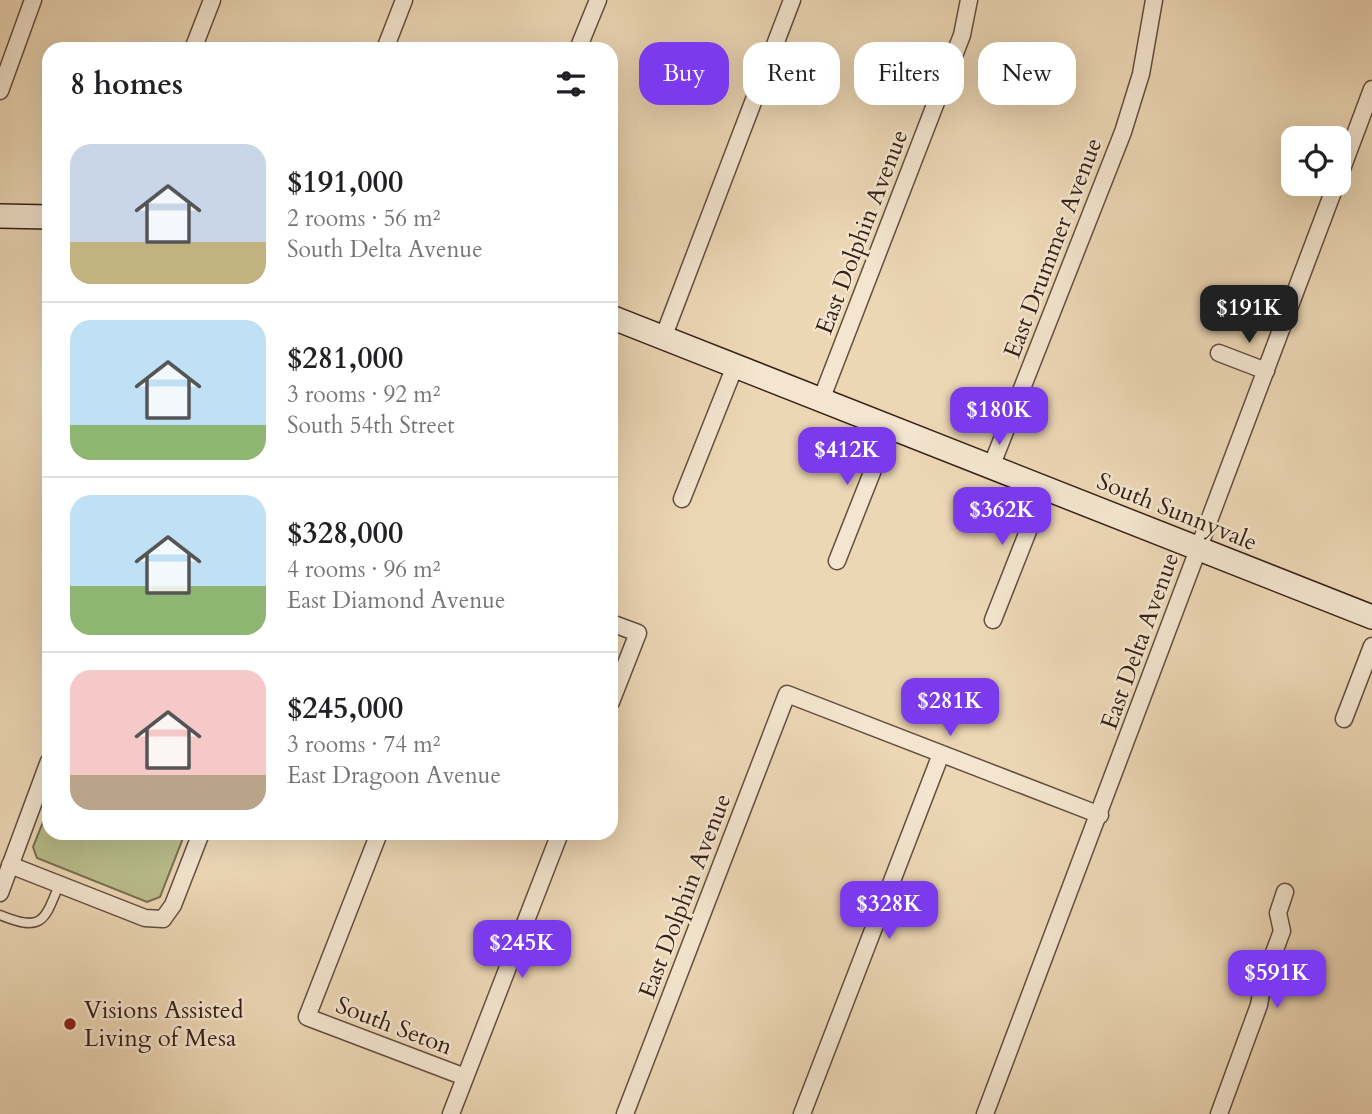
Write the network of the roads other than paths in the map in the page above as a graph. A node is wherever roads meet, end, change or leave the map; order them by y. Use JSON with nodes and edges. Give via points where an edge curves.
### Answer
{"nodes":[{"id":1,"x":33,"y":0,"type":"edge"},
{"id":2,"x":212,"y":0,"type":"edge"},
{"id":3,"x":404,"y":0,"type":"edge"},
{"id":4,"x":598,"y":0,"type":"edge"},
{"id":5,"x":792,"y":0,"type":"edge"},
{"id":6,"x":969,"y":0,"type":"edge"},
{"id":7,"x":1154,"y":0,"type":"edge"},
{"id":8,"x":196,"y":42,"type":"edge"},
{"id":9,"x":388,"y":42,"type":"edge"},
{"id":10,"x":581,"y":42,"type":"edge"},
{"id":11,"x":1372,"y":89,"type":"edge"},
{"id":12,"x":0,"y":91,"type":"edge"},
{"id":13,"x":1351,"y":145,"type":"edge"},
{"id":14,"x":1332,"y":196,"type":"edge"},
{"id":15,"x":0,"y":216,"type":"edge"},
{"id":16,"x":42,"y":217,"type":"edge"},
{"id":17,"x":618,"y":320,"type":"edge"},
{"id":18,"x":663,"y":338,"type":"junction"},
{"id":19,"x":1219,"y":353,"type":"dead end"},
{"id":20,"x":735,"y":366,"type":"junction"},
{"id":21,"x":1266,"y":371,"type":"junction"},
{"id":22,"x":821,"y":400,"type":"junction"},
{"id":23,"x":890,"y":427,"type":"junction"},
{"id":24,"x":991,"y":467,"type":"junction"},
{"id":25,"x":1045,"y":488,"type":"junction"},
{"id":26,"x":682,"y":499,"type":"dead end"},
{"id":27,"x":1199,"y":549,"type":"junction"},
{"id":28,"x":837,"y":561,"type":"dead end"},
{"id":29,"x":1372,"y":617,"type":"edge"},
{"id":30,"x":993,"y":620,"type":"dead end"},
{"id":31,"x":618,"y":626,"type":"edge"},
{"id":32,"x":1372,"y":646,"type":"edge"},
{"id":33,"x":618,"y":684,"type":"edge"},
{"id":34,"x":1344,"y":719,"type":"dead end"},
{"id":35,"x":941,"y":754,"type":"junction"},
{"id":36,"x":42,"y":780,"type":"edge"},
{"id":37,"x":1100,"y":815,"type":"junction"},
{"id":38,"x":198,"y":840,"type":"edge"},
{"id":39,"x":376,"y":840,"type":"edge"},
{"id":40,"x":557,"y":840,"type":"edge"},
{"id":41,"x":10,"y":865,"type":"junction"},
{"id":42,"x":59,"y":885,"type":"junction"},
{"id":43,"x":0,"y":892,"type":"edge"},
{"id":44,"x":1285,"y":892,"type":"dead end"},
{"id":45,"x":0,"y":915,"type":"edge"},
{"id":46,"x":465,"y":1077,"type":"junction"},
{"id":47,"x":450,"y":1114,"type":"edge"},
{"id":48,"x":625,"y":1114,"type":"edge"},
{"id":49,"x":802,"y":1114,"type":"edge"},
{"id":50,"x":985,"y":1114,"type":"edge"},
{"id":51,"x":1219,"y":1114,"type":"edge"}],
"edges":[{"from":1,"to":12,"type":"street"},
{"from":2,"to":8,"type":"street"},
{"from":3,"to":9,"type":"street"},
{"from":4,"to":10,"type":"street"},
{"from":5,"to":18,"type":"street"},
{"from":6,"to":22,"type":"street","name":"East Dolphin Avenue","via":[[962,35]]},
{"from":7,"to":24,"type":"street","name":"East Drummer Avenue","via":[[1141,74],[1123,132]]},
{"from":11,"to":13,"type":"street"},
{"from":14,"to":21,"type":"street","name":"East Delta Avenue"},
{"from":15,"to":16,"type":"street"},
{"from":17,"to":18,"type":"street","name":"South Sunnyvale"},
{"from":18,"to":20,"type":"street","name":"South Sunnyvale"},
{"from":19,"to":21,"type":"street"},
{"from":20,"to":22,"type":"street","name":"South Sunnyvale"},
{"from":20,"to":26,"type":"street"},
{"from":21,"to":27,"type":"street","name":"East Delta Avenue"},
{"from":22,"to":23,"type":"street","name":"South Sunnyvale"},
{"from":23,"to":24,"type":"street","name":"South Sunnyvale"},
{"from":23,"to":28,"type":"street"},
{"from":24,"to":25,"type":"street","name":"South Sunnyvale"},
{"from":25,"to":27,"type":"street","name":"South Sunnyvale"},
{"from":25,"to":30,"type":"street"},
{"from":27,"to":29,"type":"street","name":"South Sunnyvale"},
{"from":27,"to":37,"type":"street","name":"East Delta Avenue"},
{"from":31,"to":33,"type":"street","via":[[638,633]]},
{"from":32,"to":34,"type":"street"},
{"from":35,"to":37,"type":"street"},
{"from":35,"to":48,"type":"street","name":"East Dolphin Avenue","via":[[787,694]]},
{"from":35,"to":49,"type":"street"},
{"from":36,"to":41,"type":"street"},
{"from":37,"to":50,"type":"street","name":"East Delta Avenue"},
{"from":38,"to":42,"type":"street","via":[[163,919],[145,918]]},
{"from":39,"to":46,"type":"street","name":"South Seton","via":[[307,1017]]},
{"from":40,"to":46,"type":"street"},
{"from":41,"to":42,"type":"street"},
{"from":41,"to":43,"type":"street"},
{"from":42,"to":45,"type":"lane","via":[[47,915],[34,924]]},
{"from":44,"to":51,"type":"street","via":[[1278,913],[1282,931]]},
{"from":46,"to":47,"type":"street"}]}
